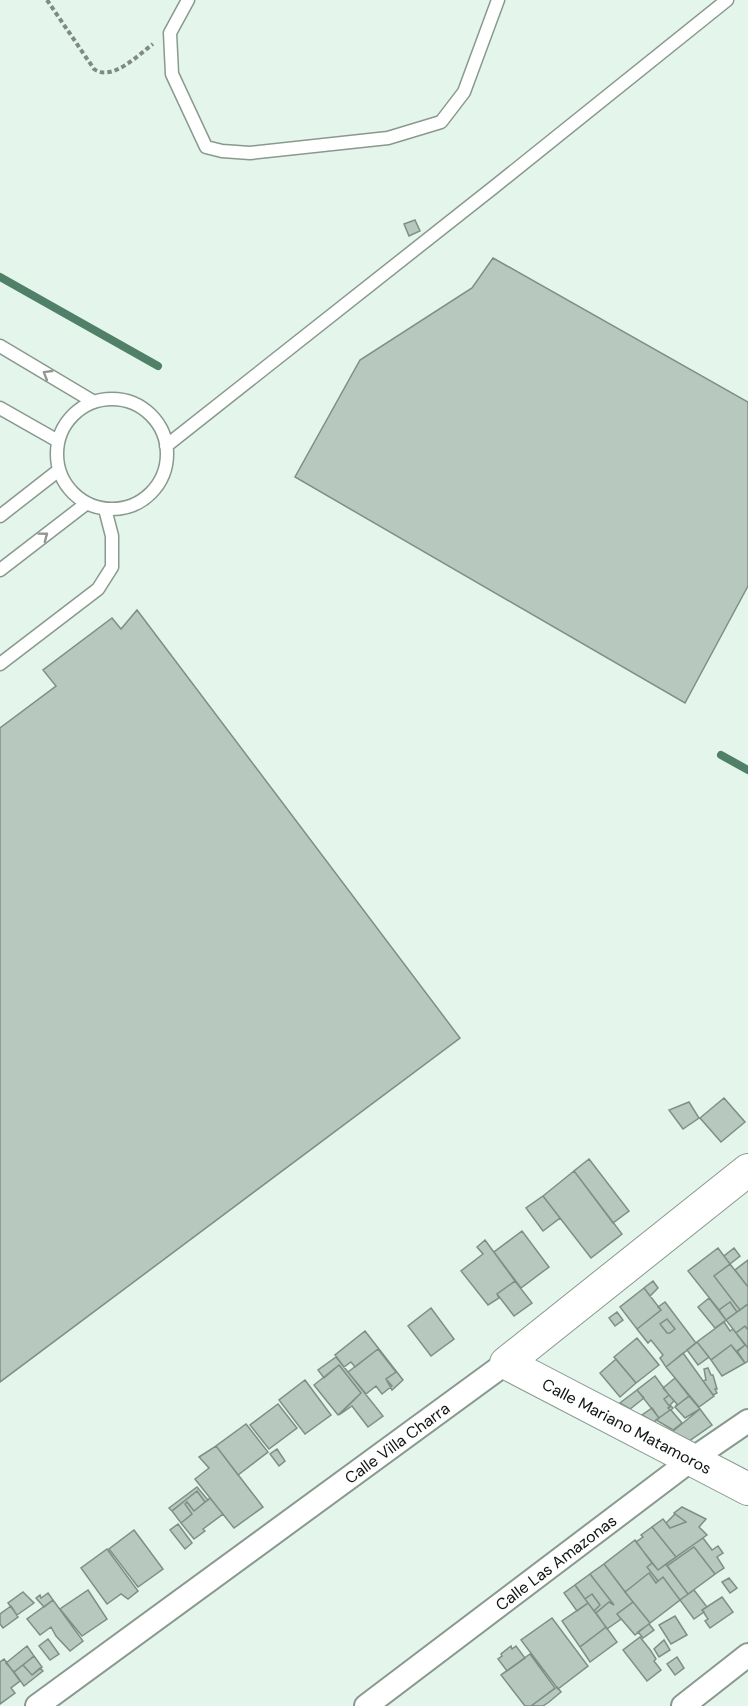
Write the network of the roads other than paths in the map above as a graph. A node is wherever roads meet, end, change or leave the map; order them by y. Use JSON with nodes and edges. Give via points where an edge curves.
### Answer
{"nodes":[{"id":1,"x":188,"y":0,"type":"edge"},
{"id":2,"x":498,"y":0,"type":"edge"},
{"id":3,"x":727,"y":0,"type":"edge"},
{"id":4,"x":0,"y":346,"type":"edge"},
{"id":5,"x":94,"y":402,"type":"junction"},
{"id":6,"x":0,"y":408,"type":"edge"},
{"id":7,"x":58,"y":441,"type":"junction"},
{"id":8,"x":166,"y":446,"type":"junction"},
{"id":9,"x":59,"y":470,"type":"junction"},
{"id":10,"x":87,"y":503,"type":"junction"},
{"id":11,"x":105,"y":509,"type":"junction"},
{"id":12,"x":0,"y":516,"type":"edge"},
{"id":13,"x":0,"y":570,"type":"edge"},
{"id":14,"x":0,"y":664,"type":"edge"},
{"id":15,"x":748,"y":1170,"type":"edge"},
{"id":16,"x":506,"y":1363,"type":"junction"},
{"id":17,"x":748,"y":1420,"type":"edge"},
{"id":18,"x":692,"y":1460,"type":"junction"},
{"id":19,"x":748,"y":1489,"type":"edge"},
{"id":20,"x":746,"y":1660,"type":"edge"},
{"id":21,"x":37,"y":1706,"type":"edge"},
{"id":22,"x":366,"y":1706,"type":"edge"},
{"id":23,"x":683,"y":1706,"type":"edge"}],
"edges":[{"from":1,"to":2,"type":"lane","via":[[171,33],[172,74],[206,147],[249,153],[388,138],[441,122],[464,92]]},
{"from":3,"to":8,"type":"lane"},
{"from":5,"to":4,"type":"lane","one_way":true},
{"from":5,"to":7,"type":"lane","via":[[71,417]]},
{"from":5,"to":8,"type":"lane","via":[[122,400],[135,405],[156,421]]},
{"from":6,"to":7,"type":"lane"},
{"from":7,"to":9,"type":"lane"},
{"from":8,"to":11,"type":"lane","via":[[163,475],[155,488],[131,506]]},
{"from":9,"to":10,"type":"lane","via":[[75,495]]},
{"from":9,"to":12,"type":"lane"},
{"from":10,"to":11,"type":"lane"},
{"from":13,"to":10,"type":"lane","one_way":true},
{"from":11,"to":14,"type":"lane","via":[[112,536],[112,567],[98,589]]},
{"from":15,"to":16,"type":"street","name":"Calle Villa Charra"},
{"from":16,"to":18,"type":"street","name":"Calle Mariano Matamoros"},
{"from":16,"to":21,"type":"street","name":"Calle Villa Charra"},
{"from":17,"to":18,"type":"street","name":"Calle Las Amazonas"},
{"from":18,"to":19,"type":"street","name":"Calle Mariano Matamoros"},
{"from":18,"to":22,"type":"street","name":"Calle Las Amazonas"},
{"from":20,"to":23,"type":"street"}]}
